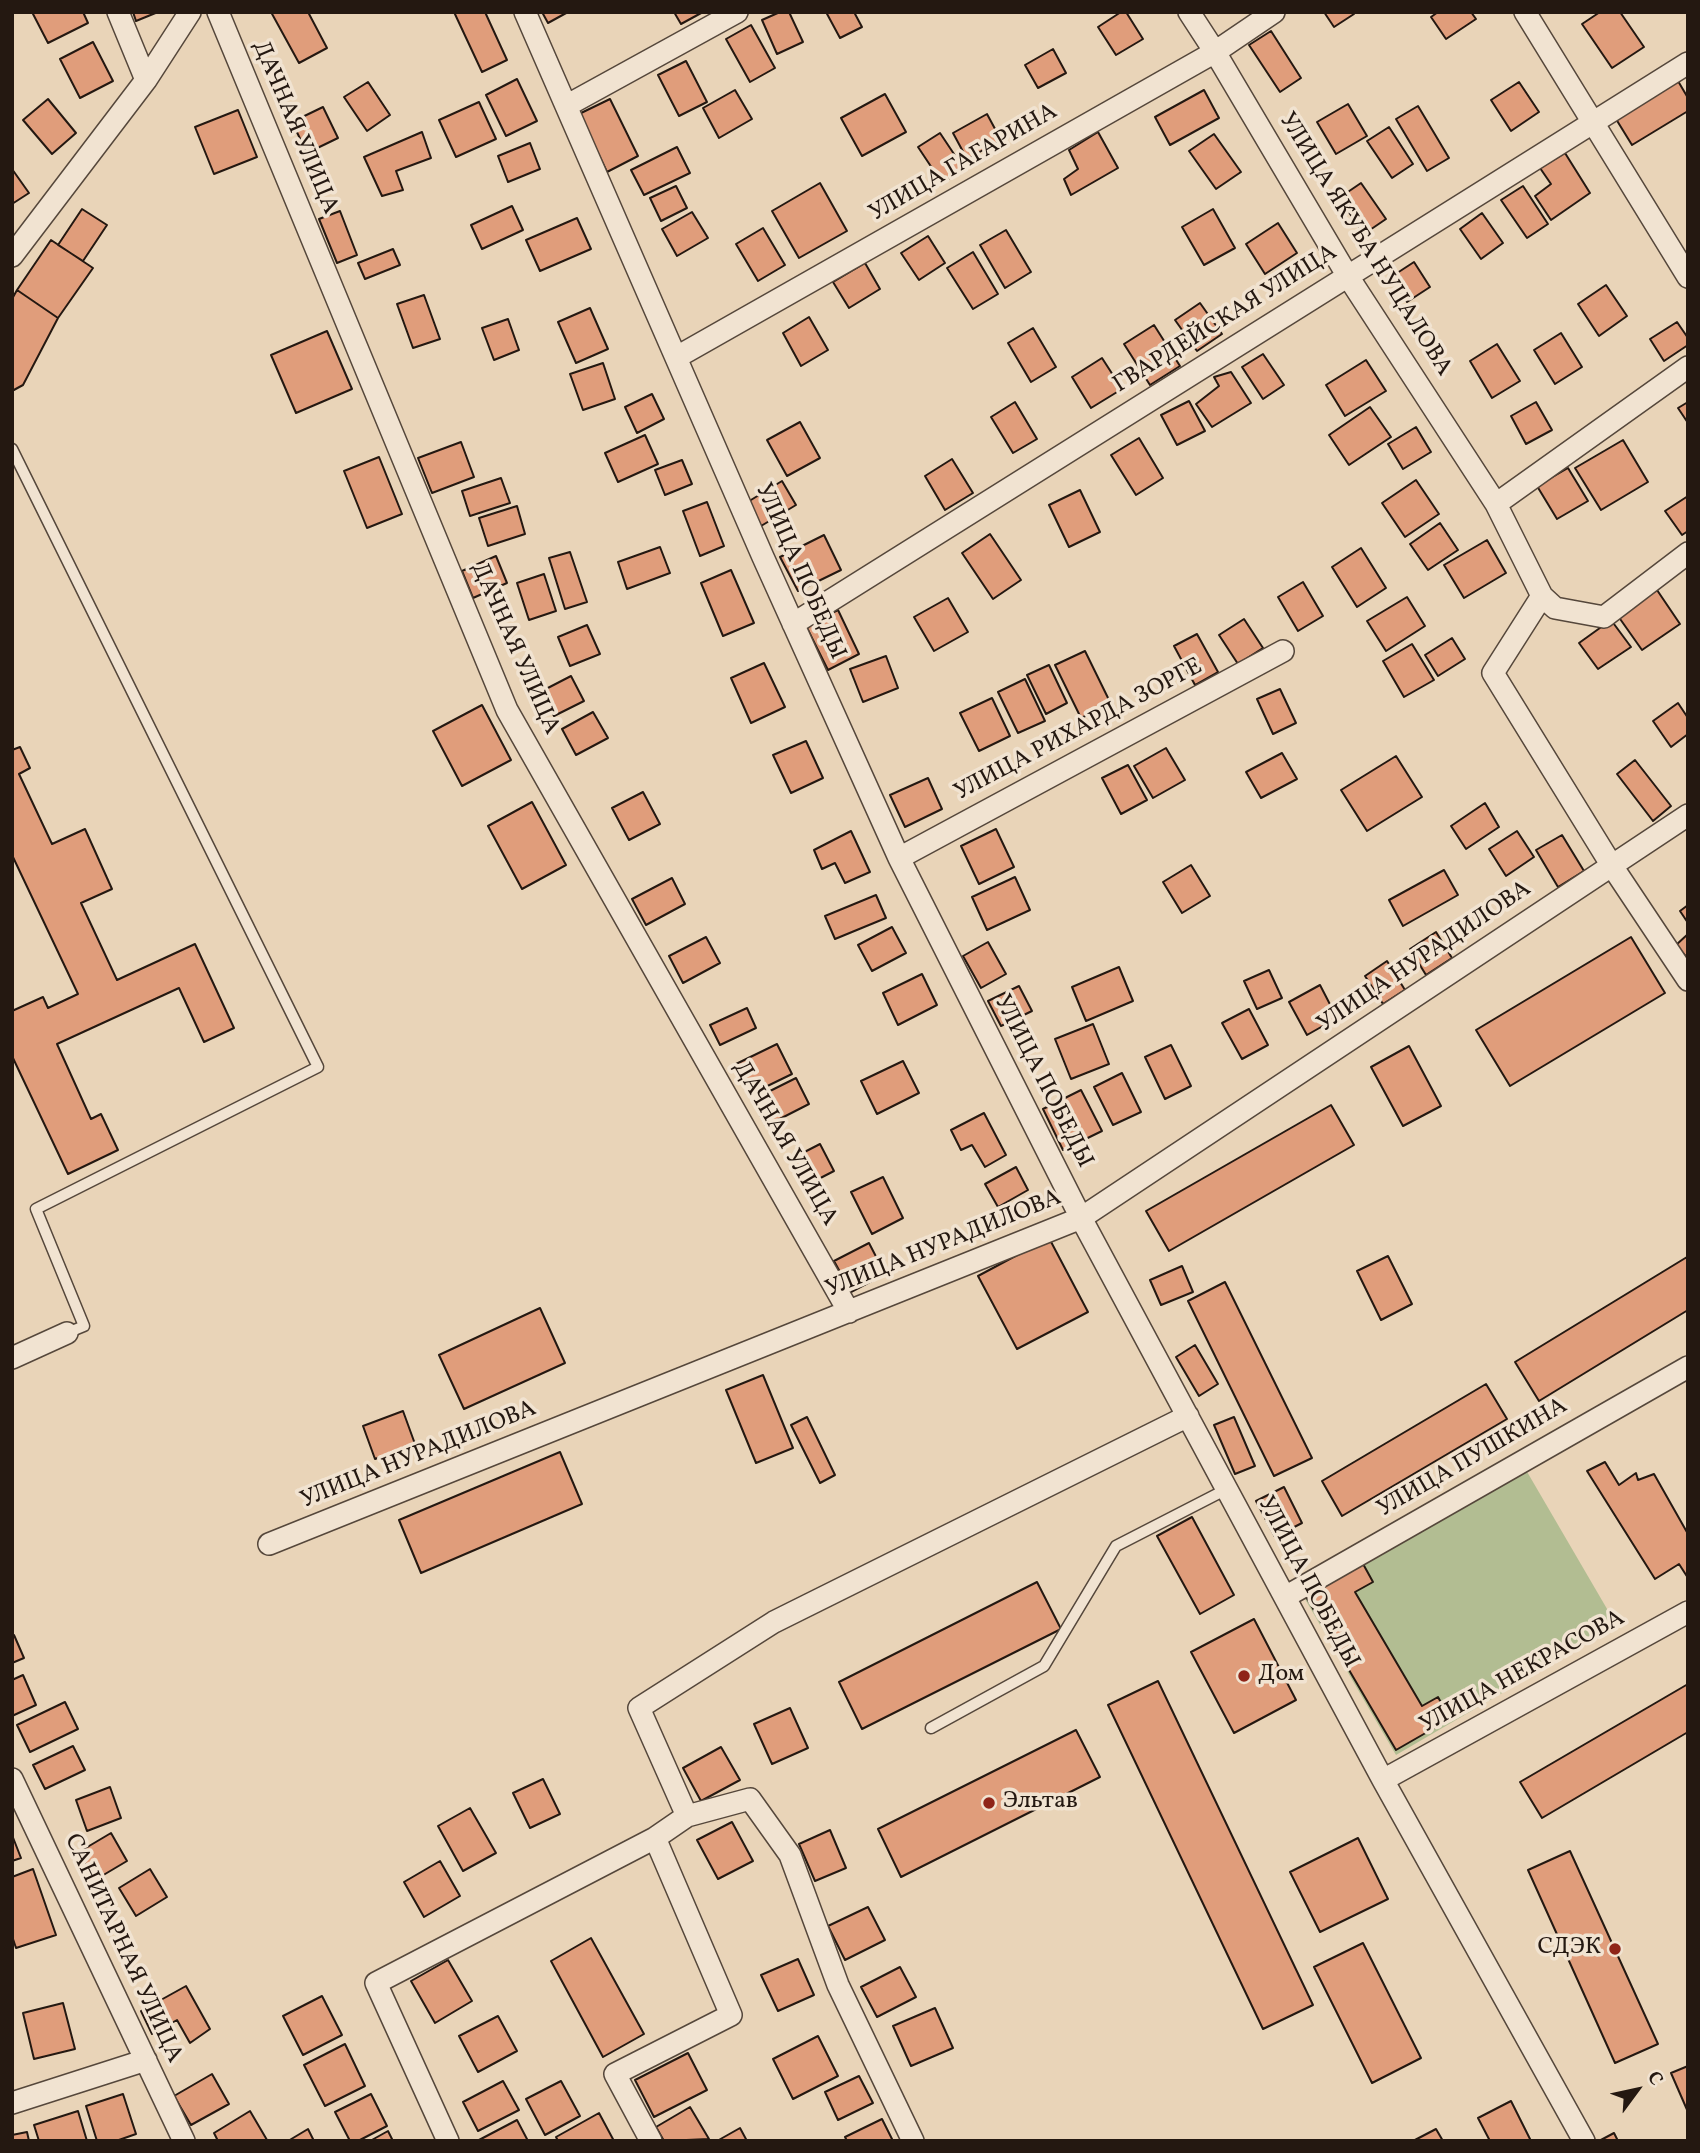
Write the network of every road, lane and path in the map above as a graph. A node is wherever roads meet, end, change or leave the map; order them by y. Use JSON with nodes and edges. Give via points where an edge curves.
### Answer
{"nodes":[{"id":1,"x":118,"y":12,"type":"edge"},
{"id":2,"x":190,"y":12,"type":"edge"},
{"id":3,"x":218,"y":12,"type":"edge"},
{"id":4,"x":525,"y":12,"type":"edge"},
{"id":5,"x":737,"y":12,"type":"edge"},
{"id":6,"x":1189,"y":12,"type":"edge"},
{"id":7,"x":1274,"y":12,"type":"edge"},
{"id":8,"x":1525,"y":12,"type":"edge"},
{"id":9,"x":1215,"y":52,"type":"junction"},
{"id":10,"x":1688,"y":63,"type":"edge"},
{"id":11,"x":146,"y":80,"type":"junction"},
{"id":12,"x":566,"y":106,"type":"junction"},
{"id":13,"x":1592,"y":123,"type":"junction"},
{"id":14,"x":12,"y":256,"type":"edge"},
{"id":15,"x":1347,"y":275,"type":"junction"},
{"id":16,"x":1688,"y":277,"type":"edge"},
{"id":17,"x":677,"y":357,"type":"junction"},
{"id":18,"x":1688,"y":367,"type":"edge"},
{"id":19,"x":12,"y":449,"type":"edge"},
{"id":20,"x":1496,"y":504,"type":"junction"},
{"id":21,"x":1688,"y":552,"type":"edge"},
{"id":22,"x":1542,"y":596,"type":"junction"},
{"id":23,"x":793,"y":624,"type":"junction"},
{"id":24,"x":1283,"y":651,"type":"dead end"},
{"id":25,"x":1688,"y":815,"type":"edge"},
{"id":26,"x":899,"y":858,"type":"junction"},
{"id":27,"x":1612,"y":866,"type":"junction"},
{"id":28,"x":1688,"y":980,"type":"edge"},
{"id":29,"x":1081,"y":1218,"type":"junction"},
{"id":30,"x":849,"y":1312,"type":"junction"},
{"id":31,"x":67,"y":1334,"type":"joint"},
{"id":32,"x":12,"y":1358,"type":"edge"},
{"id":33,"x":1688,"y":1367,"type":"edge"},
{"id":34,"x":1188,"y":1416,"type":"junction"},
{"id":35,"x":1227,"y":1489,"type":"junction"},
{"id":36,"x":269,"y":1544,"type":"dead end"},
{"id":37,"x":1285,"y":1597,"type":"junction"},
{"id":38,"x":1688,"y":1612,"type":"edge"},
{"id":39,"x":930,"y":1728,"type":"dead end"},
{"id":40,"x":12,"y":1779,"type":"edge"},
{"id":41,"x":1383,"y":1780,"type":"junction"},
{"id":42,"x":687,"y":1816,"type":"junction"},
{"id":43,"x":655,"y":1838,"type":"junction"},
{"id":44,"x":146,"y":2060,"type":"junction"},
{"id":45,"x":12,"y":2103,"type":"edge"},
{"id":46,"x":184,"y":2141,"type":"edge"},
{"id":47,"x":448,"y":2141,"type":"edge"},
{"id":48,"x":651,"y":2141,"type":"edge"},
{"id":49,"x":913,"y":2141,"type":"edge"},
{"id":50,"x":1584,"y":2141,"type":"edge"}],
"edges":[{"from":1,"to":11,"type":"street"},
{"from":2,"to":11,"type":"street"},
{"from":3,"to":30,"type":"street","name":"ДАЧНАЯ УЛИЦА","via":[[508,710]]},
{"from":4,"to":12,"type":"street","name":"УЛИЦА ПОБЕДЫ"},
{"from":5,"to":12,"type":"street"},
{"from":6,"to":9,"type":"street","name":"УЛИЦА ЯКУБА НУЦАЛОВА"},
{"from":7,"to":9,"type":"street","name":"УЛИЦА ГАГАРИНА"},
{"from":8,"to":13,"type":"street"},
{"from":9,"to":15,"type":"street","name":"УЛИЦА ЯКУБА НУЦАЛОВА"},
{"from":9,"to":17,"type":"street","name":"УЛИЦА ГАГАРИНА"},
{"from":10,"to":13,"type":"street","name":"ГВАРДЕЙСКАЯ УЛИЦА"},
{"from":11,"to":14,"type":"street"},
{"from":12,"to":17,"type":"street","name":"УЛИЦА ПОБЕДЫ"},
{"from":13,"to":15,"type":"street","name":"ГВАРДЕЙСКАЯ УЛИЦА"},
{"from":13,"to":16,"type":"street"},
{"from":15,"to":20,"type":"street","name":"УЛИЦА ЯКУБА НУЦАЛОВА"},
{"from":15,"to":23,"type":"street","name":"ГВАРДЕЙСКАЯ УЛИЦА"},
{"from":17,"to":23,"type":"street","name":"УЛИЦА ПОБЕДЫ"},
{"from":18,"to":20,"type":"street"},
{"from":19,"to":31,"type":"lane","via":[[318,1067],[36,1209],[84,1326]]},
{"from":20,"to":22,"type":"street","name":"УЛИЦА ЯКУБА НУЦАЛОВА"},
{"from":21,"to":22,"type":"street","via":[[1604,617],[1555,608]]},
{"from":22,"to":27,"type":"street","via":[[1493,673]]},
{"from":23,"to":26,"type":"street","name":"УЛИЦА ПОБЕДЫ"},
{"from":24,"to":26,"type":"street","name":"УЛИЦА РИХАРДА ЗОРГЕ"},
{"from":25,"to":27,"type":"street","name":"УЛИЦА НУРАДИЛОВА"},
{"from":26,"to":29,"type":"street","name":"УЛИЦА ПОБЕДЫ"},
{"from":27,"to":28,"type":"street"},
{"from":27,"to":29,"type":"street","name":"УЛИЦА НУРАДИЛОВА"},
{"from":29,"to":30,"type":"street","name":"УЛИЦА НУРАДИЛОВА"},
{"from":29,"to":34,"type":"street","name":"УЛИЦА ПОБЕДЫ"},
{"from":30,"to":36,"type":"street","name":"УЛИЦА НУРАДИЛОВА"},
{"from":31,"to":32,"type":"street"},
{"from":33,"to":37,"type":"street","name":"УЛИЦА ПУШКИНА"},
{"from":34,"to":35,"type":"street","name":"УЛИЦА ПОБЕДЫ"},
{"from":34,"to":42,"type":"street","via":[[775,1622],[639,1708]]},
{"from":35,"to":37,"type":"street","name":"УЛИЦА ПОБЕДЫ"},
{"from":35,"to":39,"type":"lane","via":[[1116,1546],[1044,1666]]},
{"from":37,"to":41,"type":"street","name":"УЛИЦА ПОБЕДЫ"},
{"from":38,"to":41,"type":"street","name":"УЛИЦА НЕКРАСОВА"},
{"from":40,"to":44,"type":"street","name":"САНИТАРНАЯ УЛИЦА"},
{"from":41,"to":50,"type":"street","name":"УЛИЦА ПОБЕДЫ"},
{"from":42,"to":43,"type":"street"},
{"from":42,"to":49,"type":"street","via":[[750,1799],[790,1855],[838,1985]]},
{"from":43,"to":47,"type":"street","via":[[376,1983]]},
{"from":43,"to":48,"type":"street","via":[[732,2015],[615,2074]]},
{"from":44,"to":45,"type":"street"},
{"from":44,"to":46,"type":"street","name":"САНИТАРНАЯ УЛИЦА"}]}
